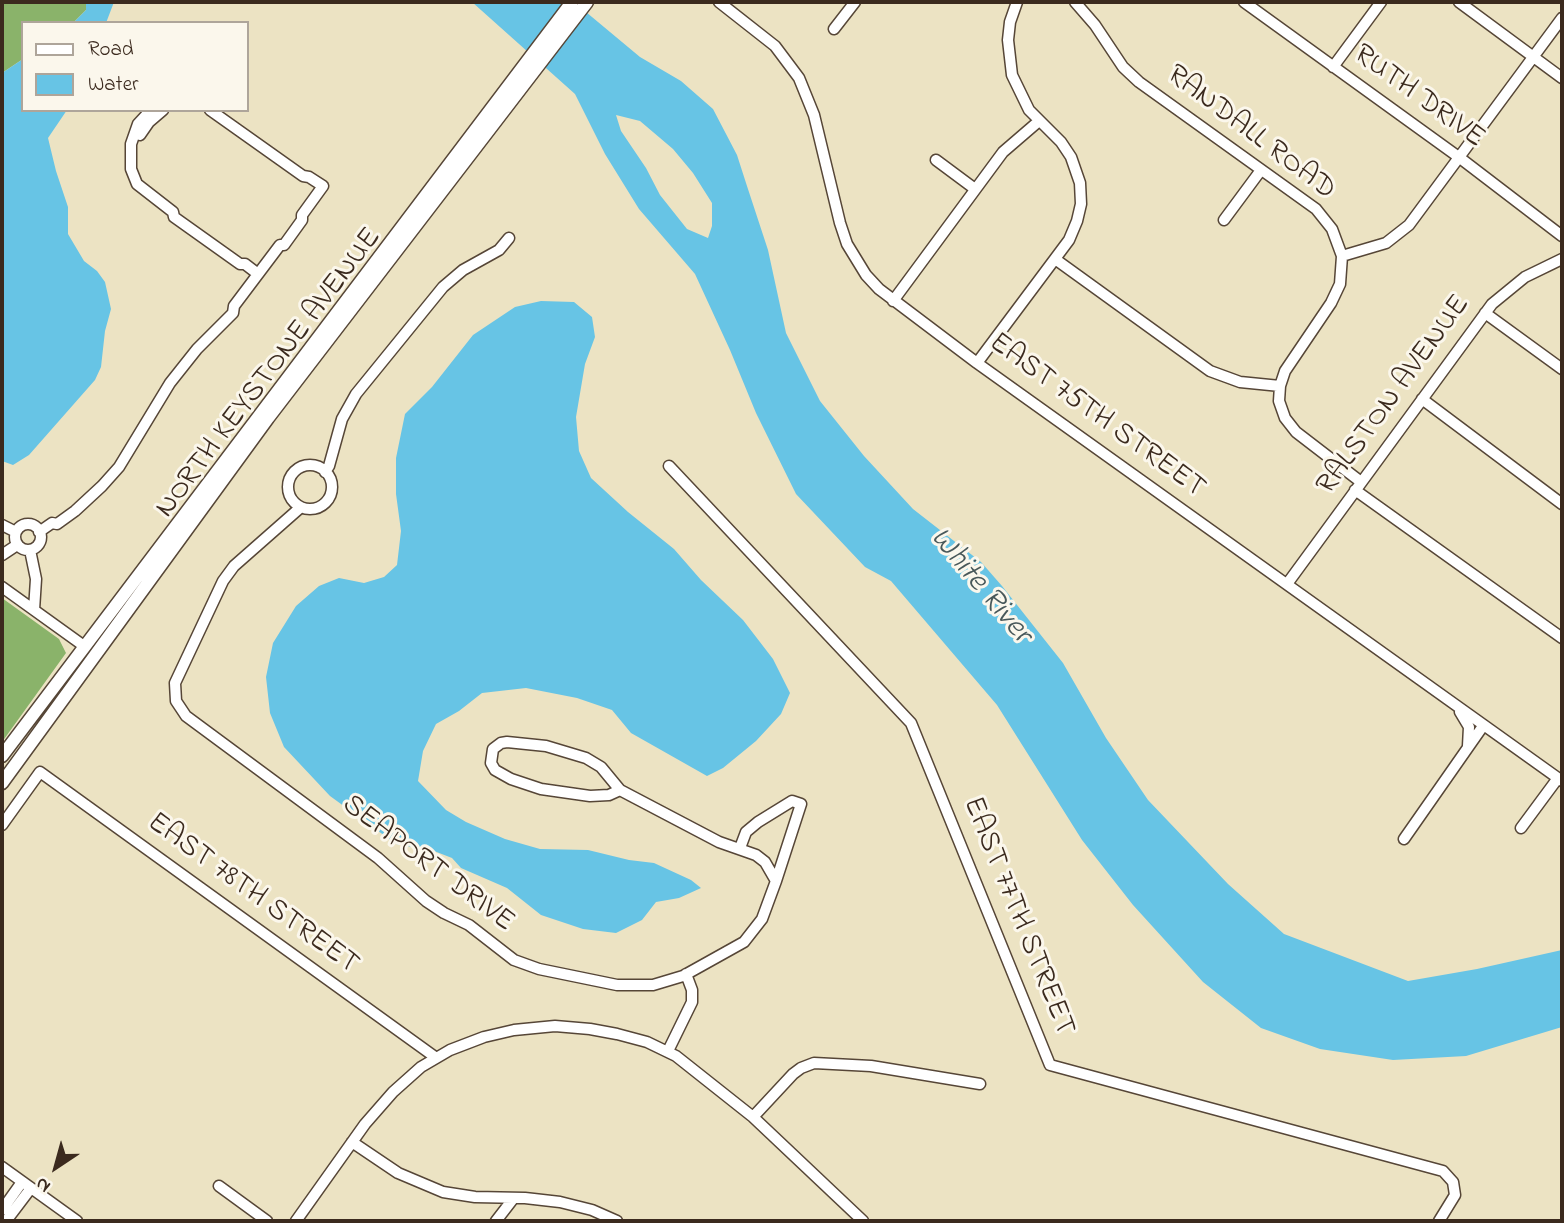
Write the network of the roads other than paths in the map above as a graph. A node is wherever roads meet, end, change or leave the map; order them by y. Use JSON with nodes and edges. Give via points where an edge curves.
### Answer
{"nodes":[{"id":1,"x":572,"y":2,"type":"edge"},
{"id":2,"x":587,"y":2,"type":"edge"},
{"id":3,"x":719,"y":2,"type":"edge"},
{"id":4,"x":855,"y":2,"type":"edge"},
{"id":5,"x":1017,"y":2,"type":"edge"},
{"id":6,"x":1075,"y":2,"type":"edge"},
{"id":7,"x":1244,"y":2,"type":"edge"},
{"id":8,"x":1381,"y":2,"type":"edge"},
{"id":9,"x":1459,"y":2,"type":"edge"},
{"id":10,"x":1562,"y":18,"type":"edge"},
{"id":11,"x":834,"y":29,"type":"dead end"},
{"id":12,"x":1534,"y":57,"type":"junction"},
{"id":13,"x":1333,"y":67,"type":"junction"},
{"id":14,"x":1562,"y":78,"type":"edge"},
{"id":15,"x":150,"y":112,"type":"edge"},
{"id":16,"x":160,"y":112,"type":"edge"},
{"id":17,"x":213,"y":112,"type":"edge"},
{"id":18,"x":226,"y":112,"type":"edge"},
{"id":19,"x":1039,"y":121,"type":"junction"},
{"id":20,"x":143,"y":123,"type":"junction"},
{"id":21,"x":466,"y":150,"type":"junction"},
{"id":22,"x":1460,"y":158,"type":"junction"},
{"id":23,"x":936,"y":160,"type":"dead end"},
{"id":24,"x":1261,"y":170,"type":"junction"},
{"id":25,"x":309,"y":177,"type":"junction"},
{"id":26,"x":975,"y":189,"type":"junction"},
{"id":27,"x":1224,"y":220,"type":"dead end"},
{"id":28,"x":1562,"y":236,"type":"edge"},
{"id":29,"x":509,"y":238,"type":"dead end"},
{"id":30,"x":1342,"y":256,"type":"junction"},
{"id":31,"x":1055,"y":259,"type":"junction"},
{"id":32,"x":1562,"y":259,"type":"edge"},
{"id":33,"x":258,"y":274,"type":"junction"},
{"id":34,"x":893,"y":301,"type":"junction"},
{"id":35,"x":1485,"y":313,"type":"junction"},
{"id":36,"x":977,"y":363,"type":"junction"},
{"id":37,"x":1562,"y":369,"type":"edge"},
{"id":38,"x":1280,"y":386,"type":"junction"},
{"id":39,"x":1422,"y":399,"type":"junction"},
{"id":40,"x":669,"y":466,"type":"dead end"},
{"id":41,"x":326,"y":471,"type":"junction"},
{"id":42,"x":1358,"y":486,"type":"junction"},
{"id":43,"x":1562,"y":504,"type":"edge"},
{"id":44,"x":301,"y":507,"type":"junction"},
{"id":45,"x":2,"y":525,"type":"edge"},
{"id":46,"x":39,"y":531,"type":"junction"},
{"id":47,"x":16,"y":532,"type":"junction"},
{"id":48,"x":17,"y":545,"type":"junction"},
{"id":49,"x":30,"y":550,"type":"junction"},
{"id":50,"x":2,"y":555,"type":"edge"},
{"id":51,"x":1287,"y":584,"type":"junction"},
{"id":52,"x":2,"y":587,"type":"edge"},
{"id":53,"x":34,"y":610,"type":"junction"},
{"id":54,"x":1562,"y":638,"type":"edge"},
{"id":55,"x":84,"y":646,"type":"junction"},
{"id":56,"x":1451,"y":702,"type":"junction"},
{"id":57,"x":1483,"y":726,"type":"junction"},
{"id":58,"x":1468,"y":748,"type":"junction"},
{"id":59,"x":2,"y":756,"type":"edge"},
{"id":60,"x":1560,"y":779,"type":"edge"},
{"id":61,"x":2,"y":783,"type":"edge"},
{"id":62,"x":620,"y":790,"type":"junction"},
{"id":63,"x":2,"y":825,"type":"edge"},
{"id":64,"x":1521,"y":828,"type":"dead end"},
{"id":65,"x":1404,"y":839,"type":"dead end"},
{"id":66,"x":740,"y":848,"type":"junction"},
{"id":67,"x":776,"y":881,"type":"junction"},
{"id":68,"x":687,"y":974,"type":"junction"},
{"id":69,"x":668,"y":1051,"type":"junction"},
{"id":70,"x":435,"y":1058,"type":"junction"},
{"id":71,"x":980,"y":1084,"type":"dead end"},
{"id":72,"x":753,"y":1117,"type":"junction"},
{"id":73,"x":352,"y":1142,"type":"junction"},
{"id":74,"x":2,"y":1167,"type":"edge"},
{"id":75,"x":26,"y":1185,"type":"junction"},
{"id":76,"x":219,"y":1186,"type":"dead end"},
{"id":77,"x":513,"y":1199,"type":"junction"},
{"id":78,"x":2,"y":1210,"type":"edge"},
{"id":79,"x":6,"y":1221,"type":"edge"},
{"id":80,"x":78,"y":1221,"type":"edge"},
{"id":81,"x":267,"y":1221,"type":"edge"},
{"id":82,"x":296,"y":1221,"type":"edge"},
{"id":83,"x":496,"y":1221,"type":"edge"},
{"id":84,"x":617,"y":1221,"type":"edge"},
{"id":85,"x":863,"y":1221,"type":"edge"},
{"id":86,"x":1439,"y":1221,"type":"edge"}],
"edges":[{"from":1,"to":21,"type":"main road","name":"NORTH KEYSTONE AVENUE"},
{"from":2,"to":21,"type":"main road","name":"NORTH KEYSTONE AVENUE"},
{"from":3,"to":34,"type":"street","name":"EAST 75TH STREET","via":[[775,46],[799,78],[814,115],[847,244],[866,275]]},
{"from":4,"to":11,"type":"street"},
{"from":5,"to":19,"type":"street","via":[[1009,29],[1009,65],[1021,98]]},
{"from":6,"to":24,"type":"street","name":"RANDALL ROAD","via":[[1139,82]]},
{"from":7,"to":13,"type":"street","name":"RUTH DRIVE"},
{"from":8,"to":13,"type":"street"},
{"from":9,"to":12,"type":"street"},
{"from":10,"to":12,"type":"street"},
{"from":12,"to":14,"type":"street"},
{"from":12,"to":22,"type":"street"},
{"from":13,"to":22,"type":"street","name":"RUTH DRIVE"},
{"from":15,"to":20,"type":"street"},
{"from":16,"to":20,"type":"street"},
{"from":17,"to":25,"type":"street"},
{"from":18,"to":25,"type":"street"},
{"from":19,"to":26,"type":"street","via":[[1003,152]]},
{"from":19,"to":31,"type":"street","via":[[1071,157],[1081,187],[1077,221]]},
{"from":20,"to":33,"type":"street","via":[[132,136],[130,153],[137,184]]},
{"from":21,"to":55,"type":"main road","name":"NORTH KEYSTONE AVENUE"},
{"from":21,"to":61,"type":"main road","name":"NORTH KEYSTONE AVENUE"},
{"from":22,"to":28,"type":"street","name":"RUTH DRIVE"},
{"from":22,"to":30,"type":"street","via":[[1401,233],[1379,246]]},
{"from":23,"to":26,"type":"street"},
{"from":24,"to":27,"type":"street"},
{"from":24,"to":30,"type":"street","name":"RANDALL ROAD","via":[[1316,209],[1339,242]]},
{"from":25,"to":33,"type":"street","via":[[323,186],[284,245]]},
{"from":26,"to":34,"type":"street"},
{"from":29,"to":41,"type":"street","via":[[499,250],[448,281],[356,394],[344,414]]},
{"from":30,"to":38,"type":"street","via":[[1341,281],[1333,300],[1286,369]]},
{"from":31,"to":36,"type":"street"},
{"from":31,"to":38,"type":"street","via":[[1210,371],[1241,383]]},
{"from":32,"to":35,"type":"street","name":"RALSTON AVENUE","via":[[1516,283]]},
{"from":33,"to":46,"type":"street","via":[[234,306],[172,369],[96,483]]},
{"from":34,"to":36,"type":"street","name":"EAST 75TH STREET"},
{"from":35,"to":37,"type":"street"},
{"from":35,"to":39,"type":"street","name":"RALSTON AVENUE"},
{"from":36,"to":51,"type":"street","name":"EAST 75TH STREET"},
{"from":38,"to":42,"type":"street","via":[[1281,407],[1291,427]]},
{"from":39,"to":42,"type":"street","name":"RALSTON AVENUE"},
{"from":39,"to":43,"type":"street"},
{"from":40,"to":86,"type":"street","name":"EAST 77TH STREET","via":[[911,723],[1051,1065],[1443,1171],[1451,1178],[1455,1195]]},
{"from":41,"to":44,"type":"street","via":[[332,483],[328,500],[315,509]]},
{"from":41,"to":44,"type":"street","via":[[309,466],[293,474],[289,491]]},
{"from":42,"to":51,"type":"street","name":"RALSTON AVENUE"},
{"from":42,"to":54,"type":"street"},
{"from":44,"to":68,"type":"street","name":"SEAPORT DRIVE","via":[[226,576],[174,686],[186,716],[378,858],[426,901],[469,925],[514,960],[629,986],[653,985]]},
{"from":45,"to":47,"type":"street"},
{"from":46,"to":47,"type":"street","via":[[25,524]]},
{"from":46,"to":49,"type":"street","via":[[39,544]]},
{"from":47,"to":48,"type":"street"},
{"from":48,"to":49,"type":"street"},
{"from":48,"to":50,"type":"street"},
{"from":49,"to":53,"type":"street","via":[[36,579]]},
{"from":51,"to":56,"type":"street","name":"EAST 75TH STREET"},
{"from":52,"to":53,"type":"street"},
{"from":53,"to":55,"type":"street"},
{"from":55,"to":59,"type":"main road","name":"NORTH KEYSTONE AVENUE"},
{"from":56,"to":57,"type":"street","name":"EAST 75TH STREET"},
{"from":56,"to":58,"type":"street","via":[[1468,727]]},
{"from":57,"to":58,"type":"street"},
{"from":57,"to":60,"type":"street","name":"EAST 75TH STREET"},
{"from":58,"to":65,"type":"street"},
{"from":60,"to":64,"type":"street"},
{"from":62,"to":62,"type":"street","via":[[590,796],[529,786],[495,770],[491,754],[507,742],[545,746],[596,763]]},
{"from":62,"to":66,"type":"street","via":[[719,842]]},
{"from":63,"to":70,"type":"street","name":"EAST 78TH STREET","via":[[40,772]]},
{"from":66,"to":67,"type":"street","via":[[761,859]]},
{"from":66,"to":67,"type":"street","name":"SEAPORT DRIVE","via":[[751,827],[792,801],[802,804]]},
{"from":67,"to":68,"type":"street","name":"SEAPORT DRIVE","via":[[762,919],[744,942]]},
{"from":68,"to":69,"type":"street","via":[[692,1002]]},
{"from":69,"to":70,"type":"street","via":[[612,1032],[555,1027],[496,1034]]},
{"from":69,"to":72,"type":"street"},
{"from":70,"to":73,"type":"street","via":[[393,1093]]},
{"from":71,"to":72,"type":"street","via":[[872,1066],[814,1063],[793,1074]]},
{"from":72,"to":85,"type":"street"},
{"from":73,"to":77,"type":"street","via":[[393,1171],[428,1187]]},
{"from":73,"to":82,"type":"street"},
{"from":74,"to":75,"type":"street"},
{"from":75,"to":78,"type":"street"},
{"from":75,"to":79,"type":"street"},
{"from":75,"to":80,"type":"street"},
{"from":76,"to":81,"type":"street"},
{"from":77,"to":83,"type":"street"},
{"from":77,"to":84,"type":"street","via":[[560,1202]]}]}
